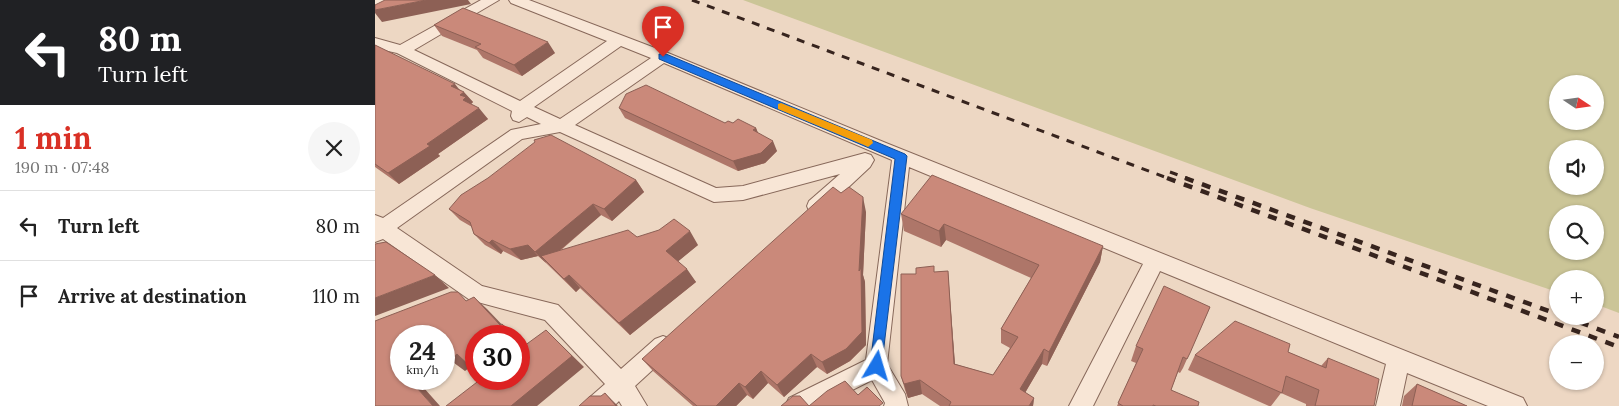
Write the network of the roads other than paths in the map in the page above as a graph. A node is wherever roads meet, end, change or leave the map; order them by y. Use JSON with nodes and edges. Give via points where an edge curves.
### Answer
{"nodes":[{"id":1,"x":381,"y":0,"type":"edge"},
{"id":2,"x":492,"y":0,"type":"edge"},
{"id":3,"x":516,"y":0,"type":"edge"},
{"id":4,"x":375,"y":3,"type":"edge"},
{"id":5,"x":619,"y":40,"type":"junction"},
{"id":6,"x":375,"y":43,"type":"edge"},
{"id":7,"x":402,"y":50,"type":"junction"},
{"id":8,"x":663,"y":57,"type":"junction"},
{"id":9,"x":521,"y":108,"type":"junction"},
{"id":10,"x":562,"y":126,"type":"junction"},
{"id":11,"x":517,"y":134,"type":"junction"},
{"id":12,"x":873,"y":154,"type":"junction"},
{"id":13,"x":901,"y":156,"type":"junction"},
{"id":14,"x":801,"y":219,"type":"edge"},
{"id":15,"x":378,"y":228,"type":"edge"},
{"id":16,"x":1156,"y":259,"type":"junction"},
{"id":17,"x":477,"y":294,"type":"junction"},
{"id":18,"x":446,"y":300,"type":"edge"},
{"id":19,"x":679,"y":332,"type":"edge"},
{"id":20,"x":1399,"y":358,"type":"junction"},
{"id":21,"x":877,"y":366,"type":"junction"},
{"id":22,"x":621,"y":385,"type":"junction"},
{"id":23,"x":597,"y":406,"type":"edge"},
{"id":24,"x":635,"y":406,"type":"edge"},
{"id":25,"x":797,"y":406,"type":"edge"},
{"id":26,"x":896,"y":406,"type":"edge"},
{"id":27,"x":1081,"y":406,"type":"edge"},
{"id":28,"x":1388,"y":406,"type":"edge"},
{"id":29,"x":1515,"y":406,"type":"edge"}],
"edges":[{"from":1,"to":4,"type":"street"},
{"from":2,"to":7,"type":"street"},
{"from":3,"to":5,"type":"street"},
{"from":5,"to":8,"type":"street"},
{"from":5,"to":9,"type":"street"},
{"from":6,"to":7,"type":"street"},
{"from":7,"to":9,"type":"street"},
{"from":8,"to":10,"type":"street"},
{"from":8,"to":12,"type":"street"},
{"from":9,"to":10,"type":"street"},
{"from":9,"to":11,"type":"street"},
{"from":10,"to":11,"type":"street"},
{"from":10,"to":12,"type":"street","via":[[714,195],[743,193]]},
{"from":11,"to":15,"type":"street"},
{"from":12,"to":13,"type":"street"},
{"from":12,"to":14,"type":"street"},
{"from":13,"to":16,"type":"street"},
{"from":13,"to":21,"type":"street"},
{"from":15,"to":17,"type":"street"},
{"from":16,"to":20,"type":"street"},
{"from":16,"to":27,"type":"street"},
{"from":17,"to":18,"type":"street","via":[[464,293]]},
{"from":17,"to":22,"type":"street","via":[[551,312]]},
{"from":19,"to":22,"type":"street"},
{"from":20,"to":28,"type":"street"},
{"from":20,"to":29,"type":"street"},
{"from":21,"to":25,"type":"street"},
{"from":21,"to":26,"type":"street","via":[[897,402]]},
{"from":22,"to":23,"type":"street"},
{"from":22,"to":24,"type":"street"}]}
